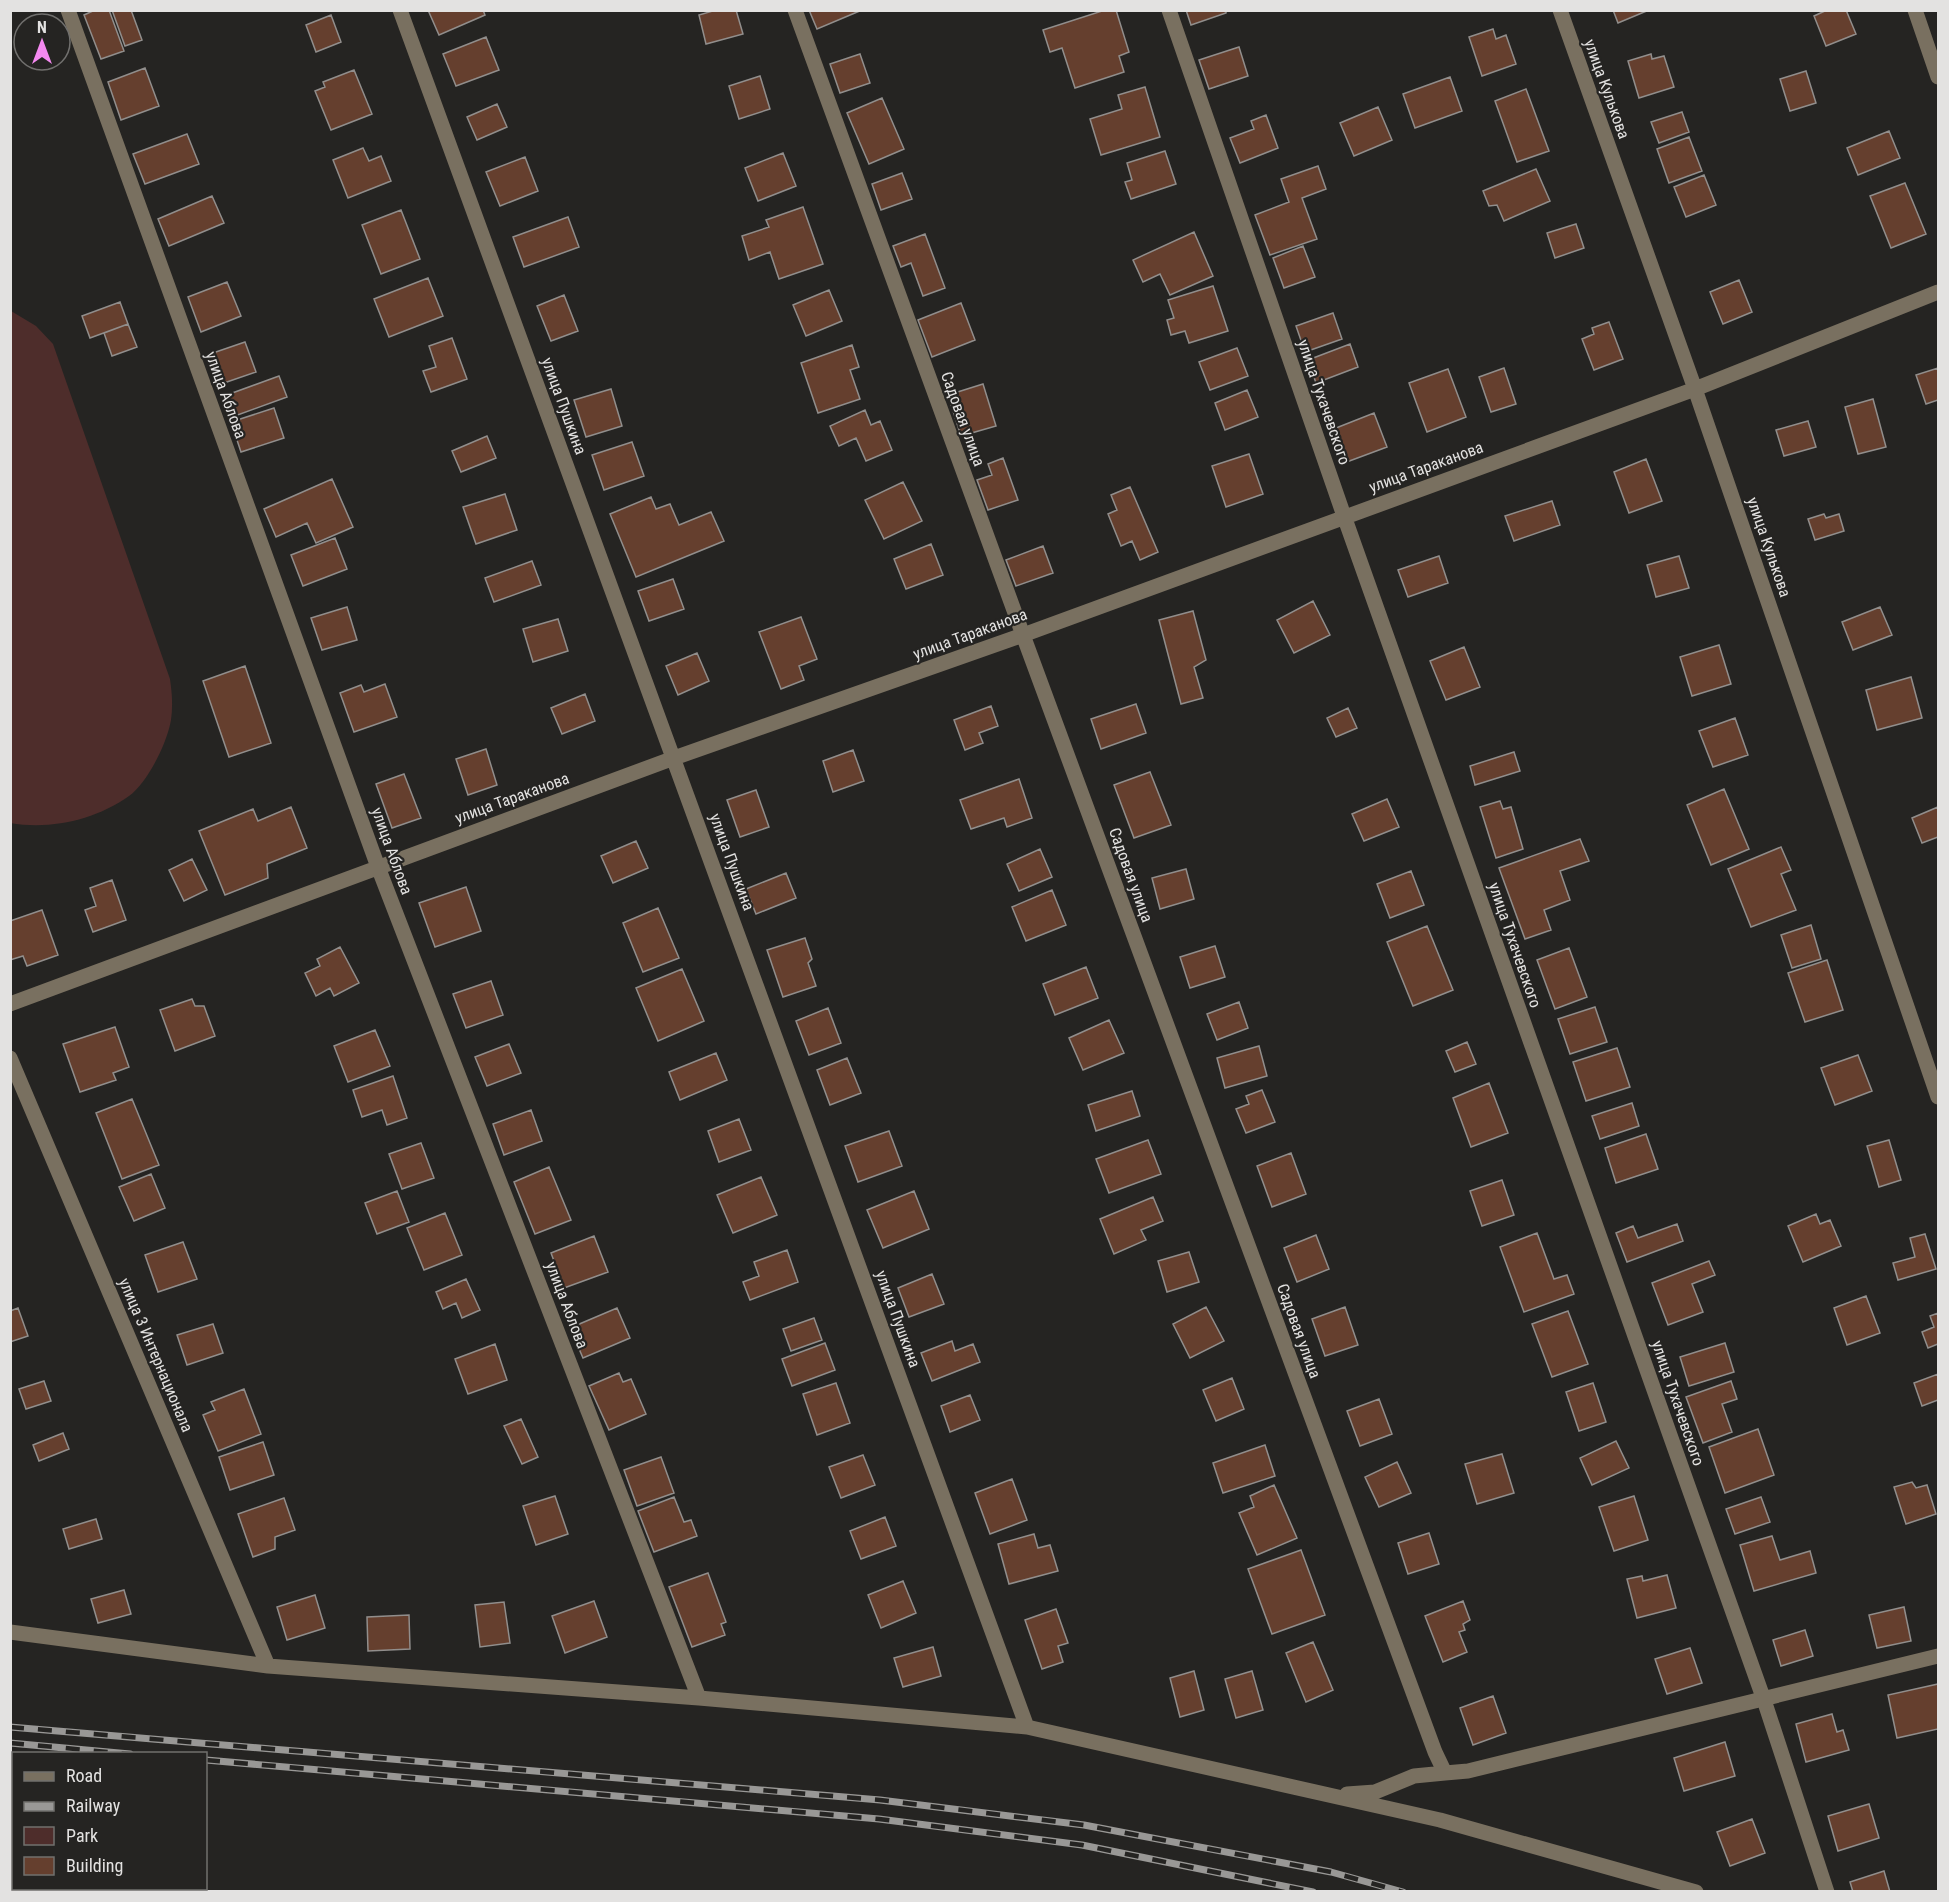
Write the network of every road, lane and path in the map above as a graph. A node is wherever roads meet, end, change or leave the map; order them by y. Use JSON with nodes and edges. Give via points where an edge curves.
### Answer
{"nodes":[{"id":1,"x":68,"y":10,"type":"edge"},
{"id":2,"x":400,"y":10,"type":"edge"},
{"id":3,"x":795,"y":10,"type":"edge"},
{"id":4,"x":1169,"y":10,"type":"edge"},
{"id":5,"x":1560,"y":10,"type":"edge"},
{"id":6,"x":1915,"y":10,"type":"edge"},
{"id":7,"x":1938,"y":77,"type":"edge"},
{"id":8,"x":1938,"y":292,"type":"edge"},
{"id":9,"x":1695,"y":389,"type":"junction"},
{"id":10,"x":1344,"y":516,"type":"junction"},
{"id":11,"x":1023,"y":635,"type":"junction"},
{"id":12,"x":674,"y":758,"type":"junction"},
{"id":13,"x":378,"y":867,"type":"junction"},
{"id":14,"x":10,"y":1004,"type":"edge"},
{"id":15,"x":10,"y":1058,"type":"edge"},
{"id":16,"x":1938,"y":1097,"type":"edge"},
{"id":17,"x":10,"y":1632,"type":"edge"},
{"id":18,"x":1938,"y":1656,"type":"edge"},
{"id":19,"x":268,"y":1666,"type":"junction"},
{"id":20,"x":699,"y":1698,"type":"junction"},
{"id":21,"x":1764,"y":1700,"type":"junction"},
{"id":22,"x":1027,"y":1727,"type":"junction"},
{"id":23,"x":1445,"y":1773,"type":"junction"},
{"id":24,"x":1328,"y":1796,"type":"junction"},
{"id":25,"x":1696,"y":1892,"type":"edge"},
{"id":26,"x":1827,"y":1892,"type":"edge"}],
"edges":[{"from":1,"to":13,"type":"street","name":"улица Аблова"},
{"from":2,"to":12,"type":"street","name":"улица Пушкина"},
{"from":3,"to":11,"type":"street","name":"Садовая улица"},
{"from":4,"to":10,"type":"street","name":"улица Тухачевского"},
{"from":5,"to":9,"type":"street","name":"улица Кулькова"},
{"from":6,"to":7,"type":"street"},
{"from":8,"to":9,"type":"street","name":"улица Тараканова"},
{"from":9,"to":10,"type":"street","name":"улица Тараканова"},
{"from":9,"to":16,"type":"street","name":"улица Кулькова"},
{"from":10,"to":11,"type":"street","name":"улица Тараканова"},
{"from":10,"to":21,"type":"street","name":"улица Тухачевского"},
{"from":11,"to":12,"type":"street","name":"улица Тараканова"},
{"from":11,"to":23,"type":"street","name":"Садовая улица"},
{"from":12,"to":13,"type":"street","name":"улица Тараканова"},
{"from":12,"to":22,"type":"street","name":"улица Пушкина"},
{"from":13,"to":14,"type":"street","name":"улица Тараканова"},
{"from":13,"to":20,"type":"street","name":"улица Аблова"},
{"from":15,"to":19,"type":"street","name":"улица 3 Интернационала"},
{"from":17,"to":19,"type":"street"},
{"from":18,"to":21,"type":"street"},
{"from":19,"to":20,"type":"street"},
{"from":20,"to":22,"type":"street"},
{"from":21,"to":23,"type":"street","via":[[1468,1771]]},
{"from":21,"to":26,"type":"street","name":"улица Тухачевского"},
{"from":22,"to":24,"type":"street"},
{"from":23,"to":24,"type":"street","via":[[1414,1776],[1375,1792]]},
{"from":24,"to":25,"type":"street","via":[[1440,1820]]}]}
